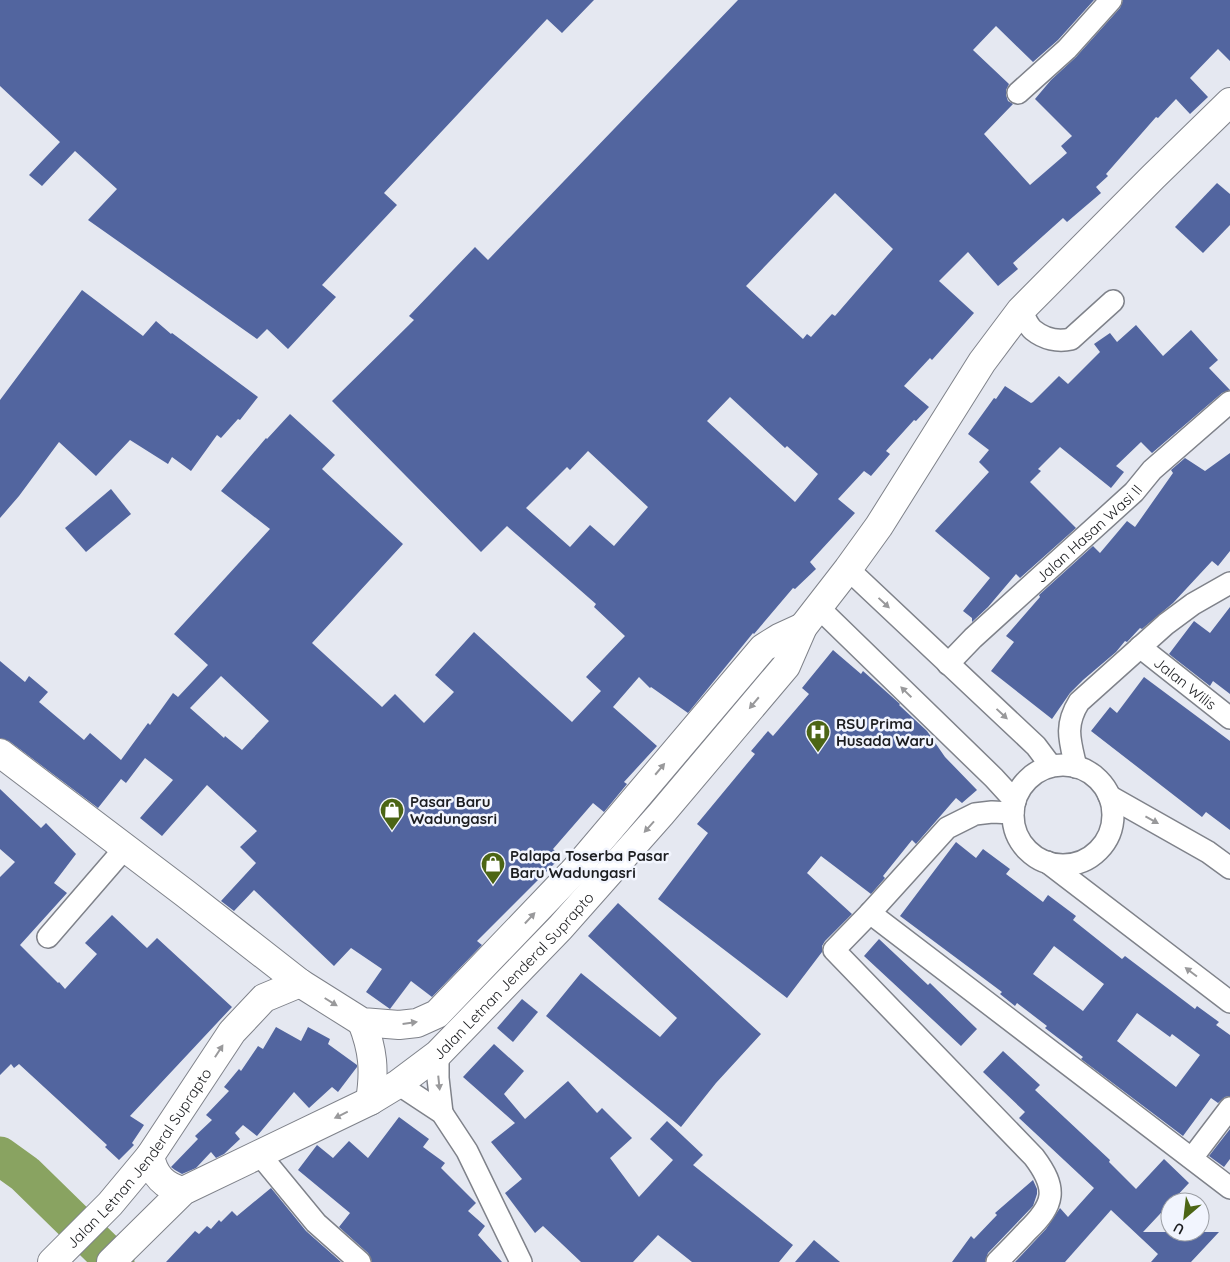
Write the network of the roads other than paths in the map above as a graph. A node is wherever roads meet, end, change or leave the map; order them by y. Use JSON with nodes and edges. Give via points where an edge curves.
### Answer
{"nodes":[{"id":1,"x":1111,"y":0,"type":"edge"},
{"id":2,"x":1018,"y":93,"type":"dead end"},
{"id":3,"x":1230,"y":102,"type":"edge"},
{"id":4,"x":1113,"y":301,"type":"dead end"},
{"id":5,"x":1021,"y":310,"type":"junction"},
{"id":6,"x":1230,"y":402,"type":"edge"},
{"id":7,"x":848,"y":569,"type":"junction"},
{"id":8,"x":1230,"y":583,"type":"edge"},
{"id":9,"x":811,"y":618,"type":"junction"},
{"id":10,"x":1140,"y":647,"type":"junction"},
{"id":11,"x":948,"y":664,"type":"junction"},
{"id":12,"x":1230,"y":718,"type":"edge"},
{"id":13,"x":0,"y":753,"type":"edge"},
{"id":14,"x":1051,"y":766,"type":"junction"},
{"id":15,"x":1076,"y":767,"type":"junction"},
{"id":16,"x":1109,"y":796,"type":"junction"},
{"id":17,"x":1014,"y":807,"type":"junction"},
{"id":18,"x":125,"y":848,"type":"junction"},
{"id":19,"x":1047,"y":862,"type":"junction"},
{"id":20,"x":1230,"y":868,"type":"edge"},
{"id":21,"x":870,"y":913,"type":"junction"},
{"id":22,"x":48,"y":937,"type":"dead end"},
{"id":23,"x":261,"y":954,"type":"junction"},
{"id":24,"x":300,"y":983,"type":"junction"},
{"id":25,"x":264,"y":998,"type":"junction"},
{"id":26,"x":1230,"y":1002,"type":"edge"},
{"id":27,"x":362,"y":1022,"type":"junction"},
{"id":28,"x":438,"y":1054,"type":"junction"},
{"id":29,"x":398,"y":1084,"type":"junction"},
{"id":30,"x":370,"y":1101,"type":"junction"},
{"id":31,"x":1230,"y":1108,"type":"edge"},
{"id":32,"x":442,"y":1113,"type":"junction"},
{"id":33,"x":260,"y":1155,"type":"junction"},
{"id":34,"x":150,"y":1156,"type":"junction"},
{"id":35,"x":1192,"y":1158,"type":"junction"},
{"id":36,"x":1230,"y":1188,"type":"edge"},
{"id":37,"x":183,"y":1191,"type":"junction"},
{"id":38,"x":52,"y":1262,"type":"edge"},
{"id":39,"x":111,"y":1262,"type":"edge"},
{"id":40,"x":360,"y":1262,"type":"edge"},
{"id":41,"x":520,"y":1262,"type":"edge"},
{"id":42,"x":997,"y":1262,"type":"edge"}],
"edges":[{"from":1,"to":2,"type":"street","via":[[1067,48]]},
{"from":3,"to":5,"type":"main road"},
{"from":4,"to":5,"type":"street","via":[[1071,339],[1062,341],[1051,340],[1033,330]]},
{"from":5,"to":7,"type":"main road","via":[[982,362],[879,526]]},
{"from":6,"to":11,"type":"street","name":"Jalan Hasan Wasi II","via":[[1152,470],[1134,492]]},
{"from":7,"to":9,"type":"main road"},
{"from":7,"to":11,"type":"street","one_way":true},
{"from":8,"to":10,"type":"street","via":[[1193,604]]},
{"from":17,"to":9,"type":"street","one_way":true,"via":[[994,778]]},
{"from":27,"to":9,"type":"main road","one_way":true,"via":[[399,1025],[417,1023],[438,1014],[575,870],[763,648]]},
{"from":9,"to":28,"type":"main road","name":"Jalan Letnan Jenderal Suprapto","one_way":true,"via":[[786,666],[661,814],[560,928]]},
{"from":10,"to":12,"type":"street","name":"Jalan Wilis"},
{"from":10,"to":15,"type":"street","via":[[1079,702],[1072,714],[1068,734]]},
{"from":11,"to":14,"type":"street","one_way":true,"via":[[1036,746]]},
{"from":13,"to":18,"type":"main road"},
{"from":14,"to":15,"type":"street"},
{"from":14,"to":17,"type":"street","via":[[1035,773],[1022,785]]},
{"from":15,"to":16,"type":"street","via":[[1102,783]]},
{"from":16,"to":19,"type":"street","via":[[1113,812],[1111,828],[1099,849],[1079,862],[1064,865]]},
{"from":16,"to":20,"type":"street","one_way":true},
{"from":17,"to":19,"type":"street","via":[[1015,830],[1022,844]]},
{"from":17,"to":21,"type":"street","via":[[975,814],[947,828]]},
{"from":18,"to":22,"type":"street"},
{"from":18,"to":23,"type":"main road"},
{"from":26,"to":19,"type":"street","one_way":true},
{"from":21,"to":35,"type":"street"},
{"from":21,"to":42,"type":"street","via":[[834,950],[1034,1157],[1049,1182],[1050,1194],[1044,1213]]},
{"from":23,"to":24,"type":"main road"},
{"from":23,"to":25,"type":"main road"},
{"from":24,"to":25,"type":"main road","name":"Jalan Letnan Jenderal Suprapto"},
{"from":24,"to":27,"type":"main road","one_way":true},
{"from":34,"to":25,"type":"main road","name":"Jalan Letnan Jenderal Suprapto","one_way":true,"via":[[232,1032]]},
{"from":27,"to":30,"type":"main road","via":[[373,1060]]},
{"from":28,"to":29,"type":"main road","name":"Jalan Letnan Jenderal Suprapto"},
{"from":28,"to":32,"type":"street","one_way":true},
{"from":29,"to":30,"type":"main road","name":"Jalan Letnan Jenderal Suprapto"},
{"from":29,"to":32,"type":"street"},
{"from":30,"to":33,"type":"main road","name":"Jalan Letnan Jenderal Suprapto","one_way":true},
{"from":31,"to":35,"type":"street"},
{"from":32,"to":41,"type":"street","via":[[466,1151]]},
{"from":33,"to":37,"type":"main road","name":"Jalan Letnan Jenderal Suprapto"},
{"from":33,"to":40,"type":"street","via":[[316,1223]]},
{"from":34,"to":37,"type":"main road","via":[[157,1176],[164,1183]]},
{"from":34,"to":38,"type":"main road","name":"Jalan Letnan Jenderal Suprapto","via":[[110,1204]]},
{"from":35,"to":36,"type":"street"},
{"from":37,"to":39,"type":"main road","name":"Jalan Letnan Jenderal Suprapto"}]}
